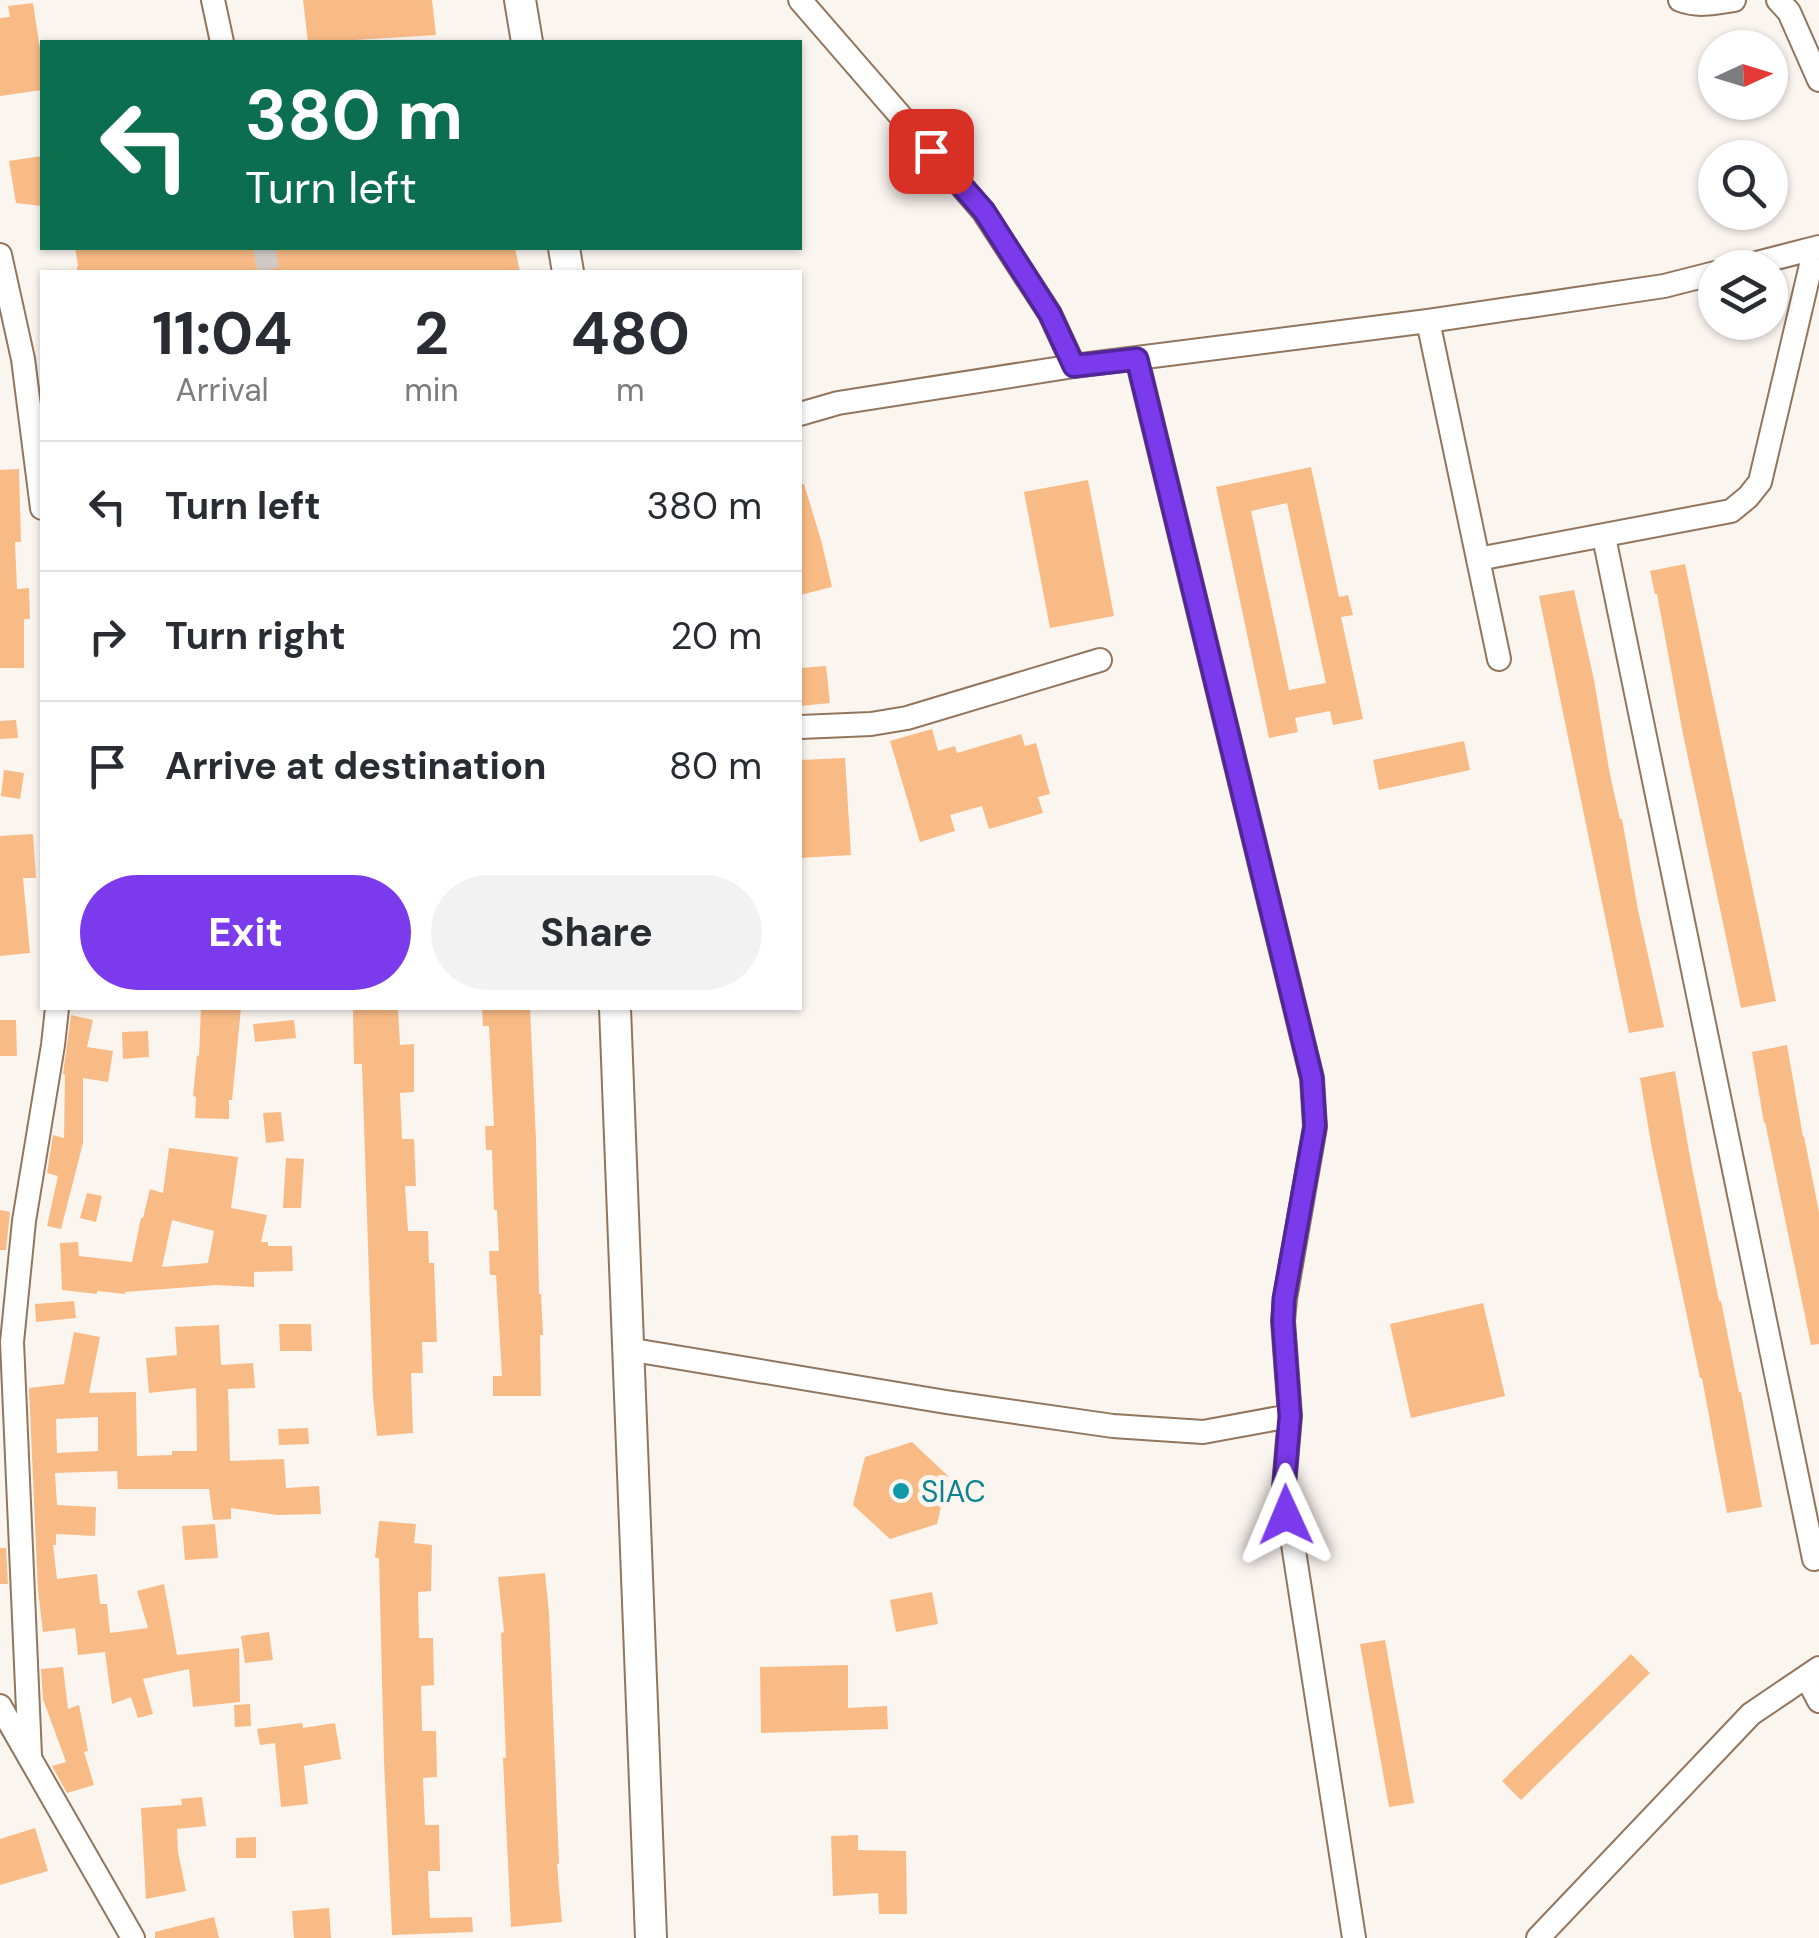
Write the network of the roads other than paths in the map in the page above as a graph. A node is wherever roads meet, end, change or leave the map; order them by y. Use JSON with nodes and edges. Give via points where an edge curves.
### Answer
{"nodes":[{"id":1,"x":213,"y":0,"type":"edge"},
{"id":2,"x":520,"y":0,"type":"edge"},
{"id":3,"x":800,"y":0,"type":"edge"},
{"id":4,"x":1680,"y":0,"type":"edge"},
{"id":5,"x":1734,"y":0,"type":"edge"},
{"id":6,"x":1778,"y":0,"type":"edge"},
{"id":7,"x":222,"y":40,"type":"edge"},
{"id":8,"x":527,"y":40,"type":"edge"},
{"id":9,"x":1819,"y":80,"type":"edge"},
{"id":10,"x":1817,"y":247,"type":"edge"},
{"id":11,"x":0,"y":255,"type":"edge"},
{"id":12,"x":1788,"y":255,"type":"edge"},
{"id":13,"x":1698,"y":277,"type":"edge"},
{"id":14,"x":1428,"y":320,"type":"junction"},
{"id":15,"x":1137,"y":359,"type":"junction"},
{"id":16,"x":1074,"y":366,"type":"junction"},
{"id":17,"x":802,"y":413,"type":"edge"},
{"id":18,"x":40,"y":493,"type":"edge"},
{"id":19,"x":1604,"y":537,"type":"junction"},
{"id":20,"x":1478,"y":559,"type":"junction"},
{"id":21,"x":1498,"y":658,"type":"dead end"},
{"id":22,"x":1100,"y":660,"type":"dead end"},
{"id":23,"x":802,"y":727,"type":"edge"},
{"id":24,"x":57,"y":1010,"type":"edge"},
{"id":25,"x":614,"y":1010,"type":"edge"},
{"id":26,"x":626,"y":1349,"type":"junction"},
{"id":27,"x":1290,"y":1416,"type":"junction"},
{"id":28,"x":1814,"y":1559,"type":"dead end"},
{"id":29,"x":1813,"y":1673,"type":"edge"},
{"id":30,"x":1819,"y":1701,"type":"edge"},
{"id":31,"x":0,"y":1706,"type":"edge"},
{"id":32,"x":30,"y":1756,"type":"junction"},
{"id":33,"x":133,"y":1938,"type":"edge"},
{"id":34,"x":651,"y":1938,"type":"edge"},
{"id":35,"x":1354,"y":1938,"type":"edge"},
{"id":36,"x":1538,"y":1938,"type":"edge"}],
"edges":[{"from":1,"to":7,"type":"street"},
{"from":2,"to":8,"type":"main road"},
{"from":3,"to":16,"type":"street","via":[[984,211],[1050,314]]},
{"from":4,"to":5,"type":"street"},
{"from":6,"to":9,"type":"street"},
{"from":10,"to":12,"type":"street"},
{"from":10,"to":19,"type":"street","via":[[1760,482],[1731,511]]},
{"from":11,"to":18,"type":"street"},
{"from":13,"to":14,"type":"street"},
{"from":14,"to":15,"type":"street"},
{"from":14,"to":20,"type":"street"},
{"from":15,"to":16,"type":"street"},
{"from":15,"to":27,"type":"street","via":[[1312,1078],[1315,1126],[1284,1299]]},
{"from":16,"to":17,"type":"street"},
{"from":19,"to":20,"type":"street"},
{"from":19,"to":28,"type":"street"},
{"from":20,"to":21,"type":"street"},
{"from":22,"to":23,"type":"street","via":[[907,718]]},
{"from":24,"to":32,"type":"street","via":[[12,1342]]},
{"from":25,"to":26,"type":"main road"},
{"from":26,"to":27,"type":"street","via":[[1113,1426],[1203,1432]]},
{"from":26,"to":34,"type":"main road"},
{"from":27,"to":35,"type":"street","via":[[1286,1515]]},
{"from":29,"to":30,"type":"street"},
{"from":29,"to":36,"type":"street","via":[[1751,1714]]},
{"from":31,"to":32,"type":"street"},
{"from":32,"to":33,"type":"street"}]}
